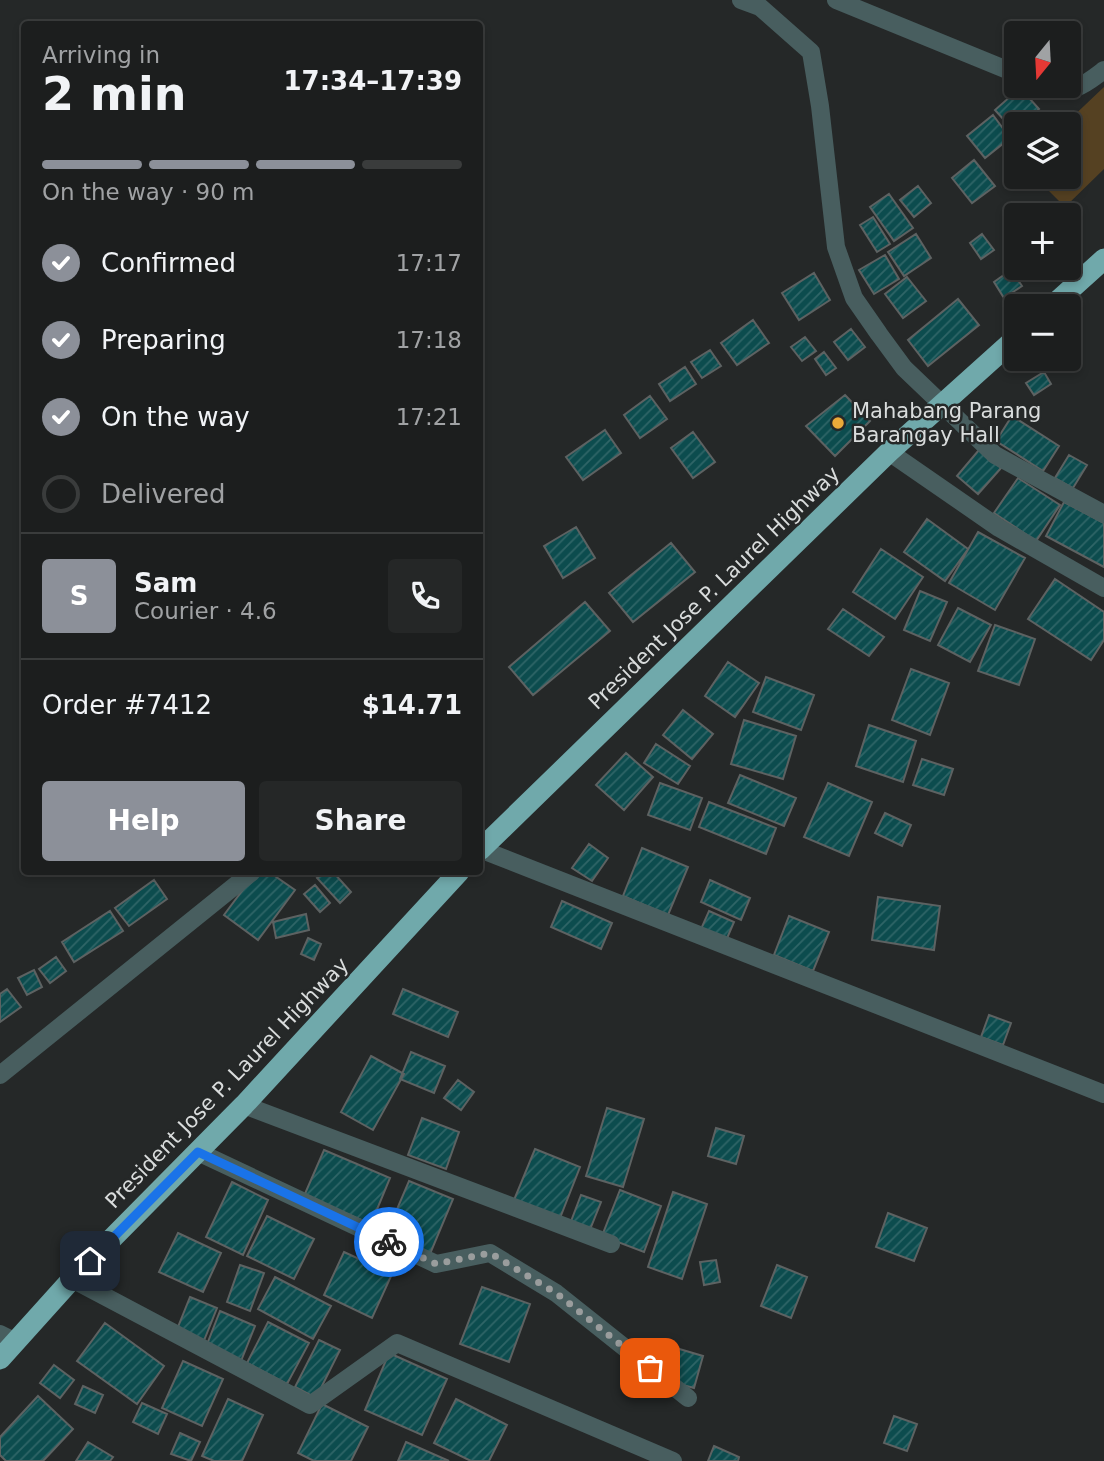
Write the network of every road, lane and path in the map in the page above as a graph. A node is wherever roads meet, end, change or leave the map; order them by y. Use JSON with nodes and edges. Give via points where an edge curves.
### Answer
{"nodes":[{"id":1,"x":741,"y":0,"type":"edge"},
{"id":2,"x":836,"y":0,"type":"edge"},
{"id":3,"x":1004,"y":69,"type":"edge"},
{"id":4,"x":1104,"y":70,"type":"edge"},
{"id":5,"x":1082,"y":86,"type":"edge"},
{"id":6,"x":1104,"y":259,"type":"edge"},
{"id":7,"x":1065,"y":294,"type":"edge"},
{"id":8,"x":1004,"y":349,"type":"edge"},
{"id":9,"x":942,"y":404,"type":"junction"},
{"id":10,"x":888,"y":452,"type":"junction"},
{"id":11,"x":1104,"y":514,"type":"edge"},
{"id":12,"x":1104,"y":588,"type":"edge"},
{"id":13,"x":483,"y":846,"type":"edge"},
{"id":14,"x":483,"y":850,"type":"edge"},
{"id":15,"x":248,"y":875,"type":"edge"},
{"id":16,"x":457,"y":875,"type":"edge"},
{"id":17,"x":0,"y":1074,"type":"edge"},
{"id":18,"x":1104,"y":1094,"type":"edge"},
{"id":19,"x":244,"y":1105,"type":"junction"},
{"id":20,"x":198,"y":1152,"type":"junction"},
{"id":21,"x":611,"y":1244,"type":"dead end"},
{"id":22,"x":72,"y":1279,"type":"junction"},
{"id":23,"x":8,"y":1338,"type":"edge"},
{"id":24,"x":0,"y":1359,"type":"edge"},
{"id":25,"x":688,"y":1398,"type":"dead end"},
{"id":26,"x":673,"y":1461,"type":"edge"}],
"edges":[{"from":1,"to":9,"type":"street","via":[[760,7],[811,52],[836,247],[854,298],[904,368]]},
{"from":2,"to":3,"type":"street"},
{"from":4,"to":5,"type":"street"},
{"from":6,"to":7,"type":"highway"},
{"from":8,"to":9,"type":"highway","name":"President Jose P. Laurel Highway"},
{"from":9,"to":10,"type":"highway","name":"President Jose P. Laurel Highway"},
{"from":9,"to":11,"type":"street","via":[[995,455]]},
{"from":10,"to":12,"type":"street","via":[[999,528]]},
{"from":10,"to":13,"type":"highway","name":"President Jose P. Laurel Highway"},
{"from":14,"to":18,"type":"street"},
{"from":15,"to":17,"type":"street"},
{"from":16,"to":19,"type":"highway","name":"President Jose P. Laurel Highway"},
{"from":19,"to":20,"type":"highway","name":"President Jose P. Laurel Highway"},
{"from":19,"to":21,"type":"street"},
{"from":20,"to":22,"type":"highway","name":"President Jose P. Laurel Highway"},
{"from":20,"to":25,"type":"street","via":[[436,1264],[490,1253],[556,1293]]},
{"from":22,"to":23,"type":"highway","name":"President Jose P. Laurel Highway"},
{"from":22,"to":26,"type":"street","via":[[310,1405],[397,1343]]},
{"from":23,"to":24,"type":"highway","name":"President Jose P. Laurel Highway"}]}
